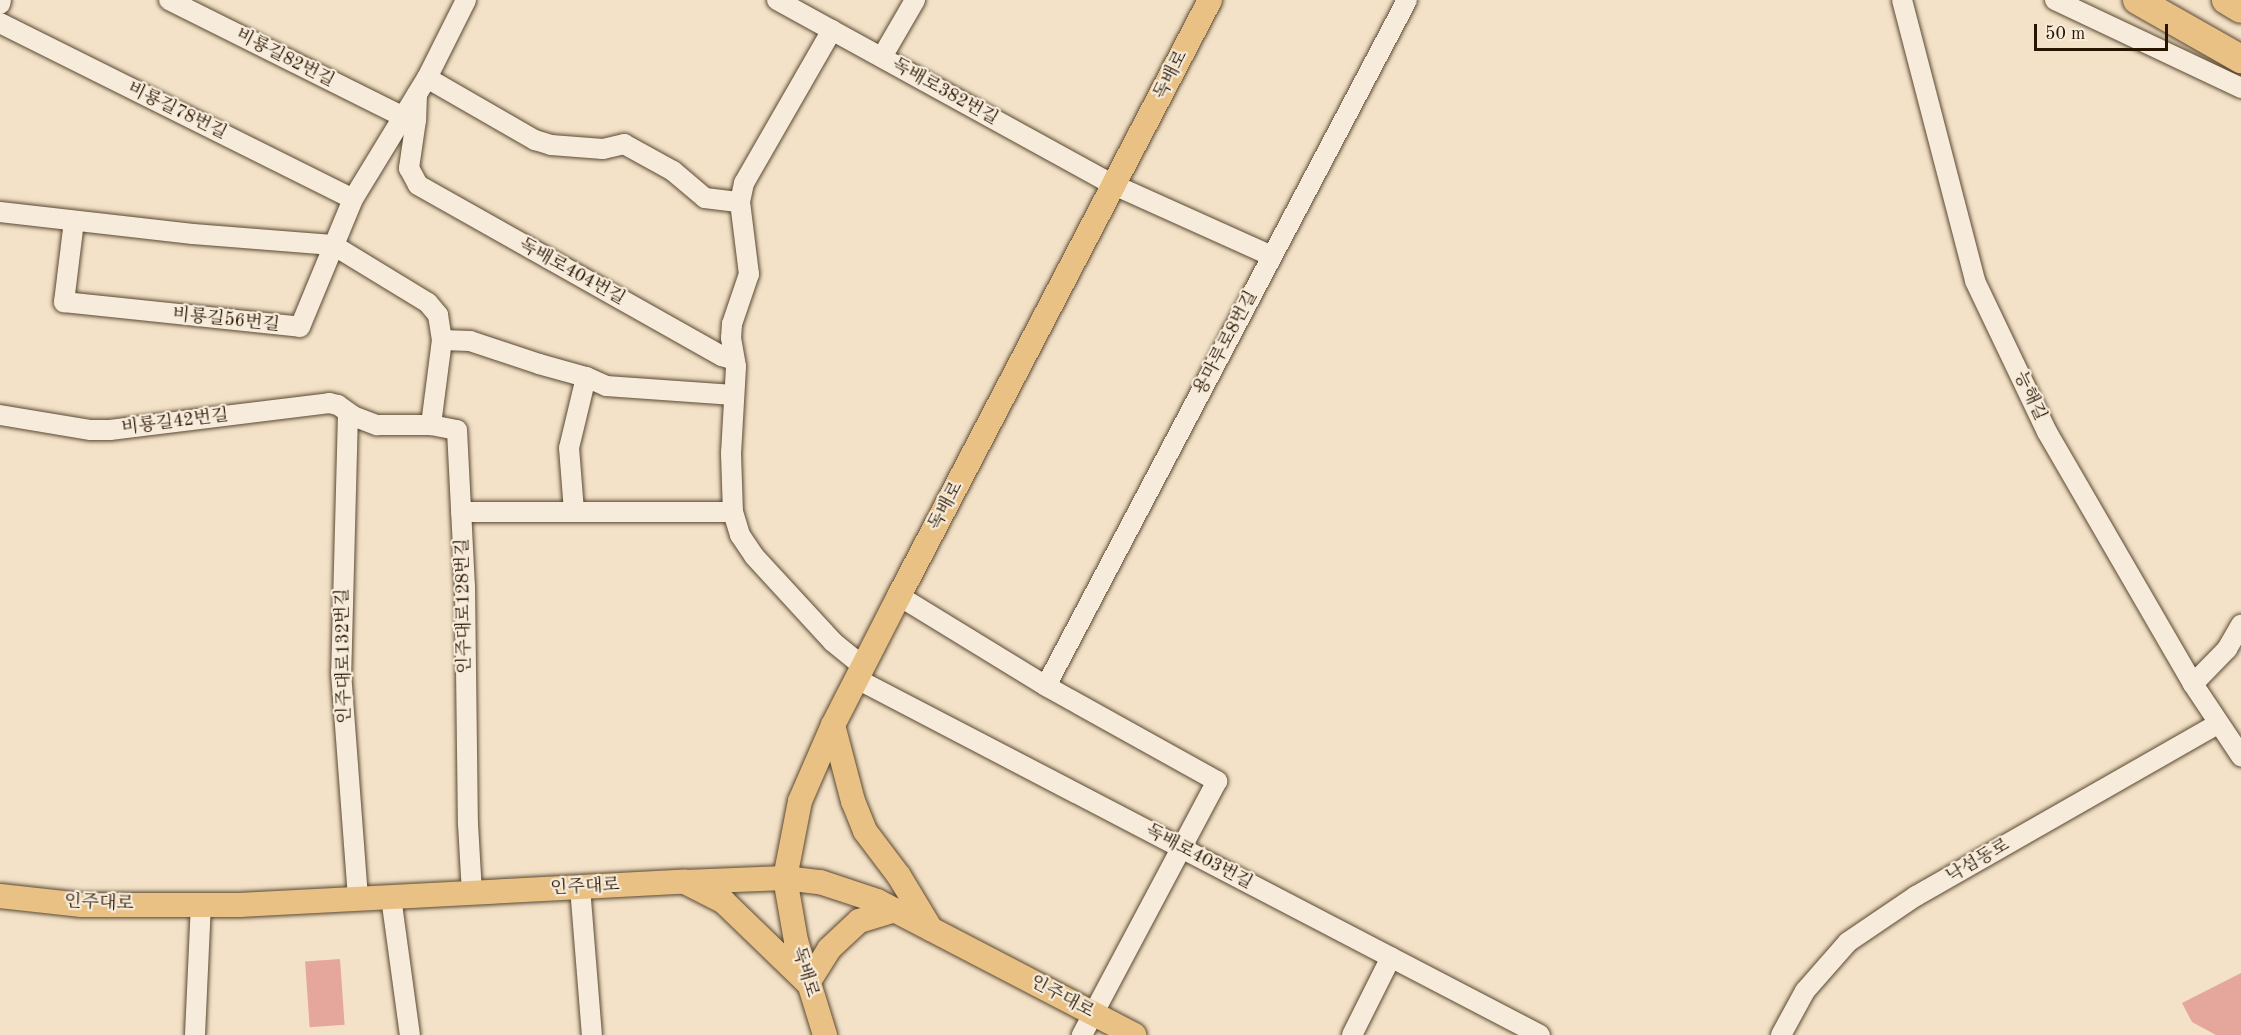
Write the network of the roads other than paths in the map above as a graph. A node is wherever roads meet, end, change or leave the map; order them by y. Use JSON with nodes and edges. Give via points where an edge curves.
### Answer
{"nodes":[{"id":1,"x":169,"y":0,"type":"edge"},
{"id":2,"x":777,"y":0,"type":"edge"},
{"id":3,"x":915,"y":0,"type":"edge"},
{"id":4,"x":1407,"y":0,"type":"edge"},
{"id":5,"x":1902,"y":0,"type":"edge"},
{"id":6,"x":2055,"y":0,"type":"edge"},
{"id":7,"x":2137,"y":0,"type":"edge"},
{"id":8,"x":2226,"y":0,"type":"edge"},
{"id":9,"x":1207,"y":1,"type":"edge"},
{"id":10,"x":463,"y":5,"type":"edge"},
{"id":11,"x":2241,"y":9,"type":"edge"},
{"id":12,"x":0,"y":23,"type":"edge"},
{"id":13,"x":832,"y":30,"type":"junction"},
{"id":14,"x":882,"y":57,"type":"junction"},
{"id":15,"x":2241,"y":58,"type":"edge"},
{"id":16,"x":422,"y":86,"type":"junction"},
{"id":17,"x":2241,"y":88,"type":"edge"},
{"id":18,"x":402,"y":116,"type":"junction"},
{"id":19,"x":1114,"y":185,"type":"junction"},
{"id":20,"x":353,"y":200,"type":"junction"},
{"id":21,"x":740,"y":202,"type":"junction"},
{"id":22,"x":0,"y":212,"type":"edge"},
{"id":23,"x":74,"y":221,"type":"junction"},
{"id":24,"x":333,"y":244,"type":"junction"},
{"id":25,"x":1272,"y":256,"type":"junction"},
{"id":26,"x":442,"y":340,"type":"junction"},
{"id":27,"x":734,"y":360,"type":"junction"},
{"id":28,"x":586,"y":377,"type":"junction"},
{"id":29,"x":734,"y":395,"type":"junction"},
{"id":30,"x":348,"y":413,"type":"junction"},
{"id":31,"x":0,"y":415,"type":"edge"},
{"id":32,"x":432,"y":424,"type":"junction"},
{"id":33,"x":573,"y":511,"type":"junction"},
{"id":34,"x":461,"y":512,"type":"junction"},
{"id":35,"x":733,"y":512,"type":"junction"},
{"id":36,"x":899,"y":596,"type":"junction"},
{"id":37,"x":2241,"y":624,"type":"edge"},
{"id":38,"x":861,"y":673,"type":"junction"},
{"id":39,"x":2193,"y":684,"type":"junction"},
{"id":40,"x":1046,"y":686,"type":"junction"},
{"id":41,"x":833,"y":725,"type":"junction"},
{"id":42,"x":2210,"y":728,"type":"dead end"},
{"id":43,"x":2241,"y":756,"type":"edge"},
{"id":44,"x":1183,"y":849,"type":"junction"},
{"id":45,"x":785,"y":878,"type":"junction"},
{"id":46,"x":685,"y":882,"type":"junction"},
{"id":47,"x":580,"y":887,"type":"junction"},
{"id":48,"x":472,"y":893,"type":"junction"},
{"id":49,"x":0,"y":896,"type":"edge"},
{"id":50,"x":391,"y":897,"type":"junction"},
{"id":51,"x":358,"y":899,"type":"junction"},
{"id":52,"x":201,"y":905,"type":"junction"},
{"id":53,"x":894,"y":910,"type":"junction"},
{"id":54,"x":932,"y":929,"type":"junction"},
{"id":55,"x":1391,"y":957,"type":"junction"},
{"id":56,"x":808,"y":983,"type":"junction"},
{"id":57,"x":1093,"y":1013,"type":"junction"},
{"id":58,"x":195,"y":1035,"type":"edge"},
{"id":59,"x":410,"y":1035,"type":"edge"},
{"id":60,"x":592,"y":1035,"type":"edge"},
{"id":61,"x":825,"y":1035,"type":"edge"},
{"id":62,"x":1082,"y":1035,"type":"edge"},
{"id":63,"x":1134,"y":1035,"type":"edge"},
{"id":64,"x":1352,"y":1035,"type":"edge"},
{"id":65,"x":1540,"y":1035,"type":"edge"},
{"id":66,"x":1781,"y":1035,"type":"edge"}],
"edges":[{"from":1,"to":18,"type":"street","name":"비룡길82번길"},
{"from":2,"to":13,"type":"street","name":"독배로382번길"},
{"from":3,"to":14,"type":"street"},
{"from":4,"to":25,"type":"street","name":"용마루로8번길"},
{"from":5,"to":39,"type":"street","name":"능해길","via":[[1975,281],[2047,432]]},
{"from":6,"to":17,"type":"street"},
{"from":7,"to":15,"type":"highway"},
{"from":8,"to":11,"type":"highway"},
{"from":9,"to":19,"type":"main road","name":"독배로"},
{"from":10,"to":16,"type":"street"},
{"from":12,"to":20,"type":"street","name":"비룡길78번길"},
{"from":13,"to":14,"type":"street","name":"독배로382번길"},
{"from":13,"to":21,"type":"street","via":[[744,183]]},
{"from":14,"to":19,"type":"street","name":"독배로382번길"},
{"from":16,"to":18,"type":"street"},
{"from":16,"to":21,"type":"street","via":[[550,145],[603,149],[624,144],[674,171],[705,198]]},
{"from":16,"to":27,"type":"street","name":"독배로404번길","via":[[409,168],[418,185]]},
{"from":18,"to":20,"type":"street"},
{"from":19,"to":25,"type":"street","name":"독배로382번길"},
{"from":19,"to":36,"type":"main road","name":"독배로"},
{"from":20,"to":24,"type":"street"},
{"from":21,"to":27,"type":"street","via":[[749,274],[732,324]]},
{"from":22,"to":23,"type":"street"},
{"from":23,"to":24,"type":"street"},
{"from":23,"to":24,"type":"street","name":"비룡길56번길","via":[[64,302],[300,327]]},
{"from":24,"to":26,"type":"street","via":[[428,303],[438,315]]},
{"from":25,"to":40,"type":"street","name":"용마루로8번길"},
{"from":26,"to":28,"type":"street","via":[[470,340]]},
{"from":26,"to":32,"type":"street"},
{"from":27,"to":29,"type":"street"},
{"from":28,"to":29,"type":"street","via":[[606,386]]},
{"from":28,"to":33,"type":"street","via":[[569,448]]},
{"from":29,"to":35,"type":"street"},
{"from":30,"to":31,"type":"street","name":"비룡길42번길","via":[[329,403],[92,430]]},
{"from":30,"to":32,"type":"street","name":"비룡길42번길","via":[[377,425]]},
{"from":30,"to":51,"type":"street","name":"인주대로132번길","via":[[341,672]]},
{"from":32,"to":34,"type":"street","name":"인주대로128번길","via":[[457,430]]},
{"from":33,"to":34,"type":"street"},
{"from":33,"to":35,"type":"street"},
{"from":34,"to":48,"type":"street","name":"인주대로128번길"},
{"from":35,"to":38,"type":"street","via":[[740,535],[754,556]]},
{"from":36,"to":38,"type":"main road","name":"독배로"},
{"from":36,"to":40,"type":"street"},
{"from":37,"to":39,"type":"street","via":[[2227,649]]},
{"from":38,"to":41,"type":"main road","name":"독배로"},
{"from":38,"to":44,"type":"street","name":"독배로403번길"},
{"from":39,"to":43,"type":"street","name":"능해길"},
{"from":40,"to":44,"type":"street","via":[[1217,781]]},
{"from":41,"to":45,"type":"main road","name":"독배로","via":[[800,801]]},
{"from":41,"to":54,"type":"main road","via":[[853,801],[866,831]]},
{"from":42,"to":66,"type":"street","name":"낙섬동로","via":[[1916,896],[1848,942],[1805,991]]},
{"from":44,"to":55,"type":"street","name":"독배로403번길"},
{"from":44,"to":57,"type":"street"},
{"from":45,"to":46,"type":"main road","name":"인주대로"},
{"from":45,"to":53,"type":"main road","name":"인주대로","via":[[820,882]]},
{"from":45,"to":56,"type":"main road","name":"독배로"},
{"from":46,"to":47,"type":"main road","name":"인주대로"},
{"from":46,"to":56,"type":"main road","via":[[724,902]]},
{"from":47,"to":48,"type":"main road","name":"인주대로"},
{"from":47,"to":60,"type":"street"},
{"from":48,"to":50,"type":"main road","name":"인주대로"},
{"from":49,"to":52,"type":"main road","name":"인주대로","via":[[82,905]]},
{"from":50,"to":51,"type":"main road","name":"인주대로"},
{"from":50,"to":59,"type":"street"},
{"from":51,"to":52,"type":"main road","name":"인주대로"},
{"from":52,"to":58,"type":"street"},
{"from":53,"to":54,"type":"main road","name":"인주대로"},
{"from":53,"to":56,"type":"main road","via":[[859,921],[829,949]]},
{"from":54,"to":57,"type":"main road","name":"인주대로"},
{"from":55,"to":64,"type":"street"},
{"from":55,"to":65,"type":"street","name":"독배로403번길"},
{"from":56,"to":61,"type":"main road","name":"독배로"},
{"from":57,"to":62,"type":"street"},
{"from":57,"to":63,"type":"main road","name":"인주대로"}]}
